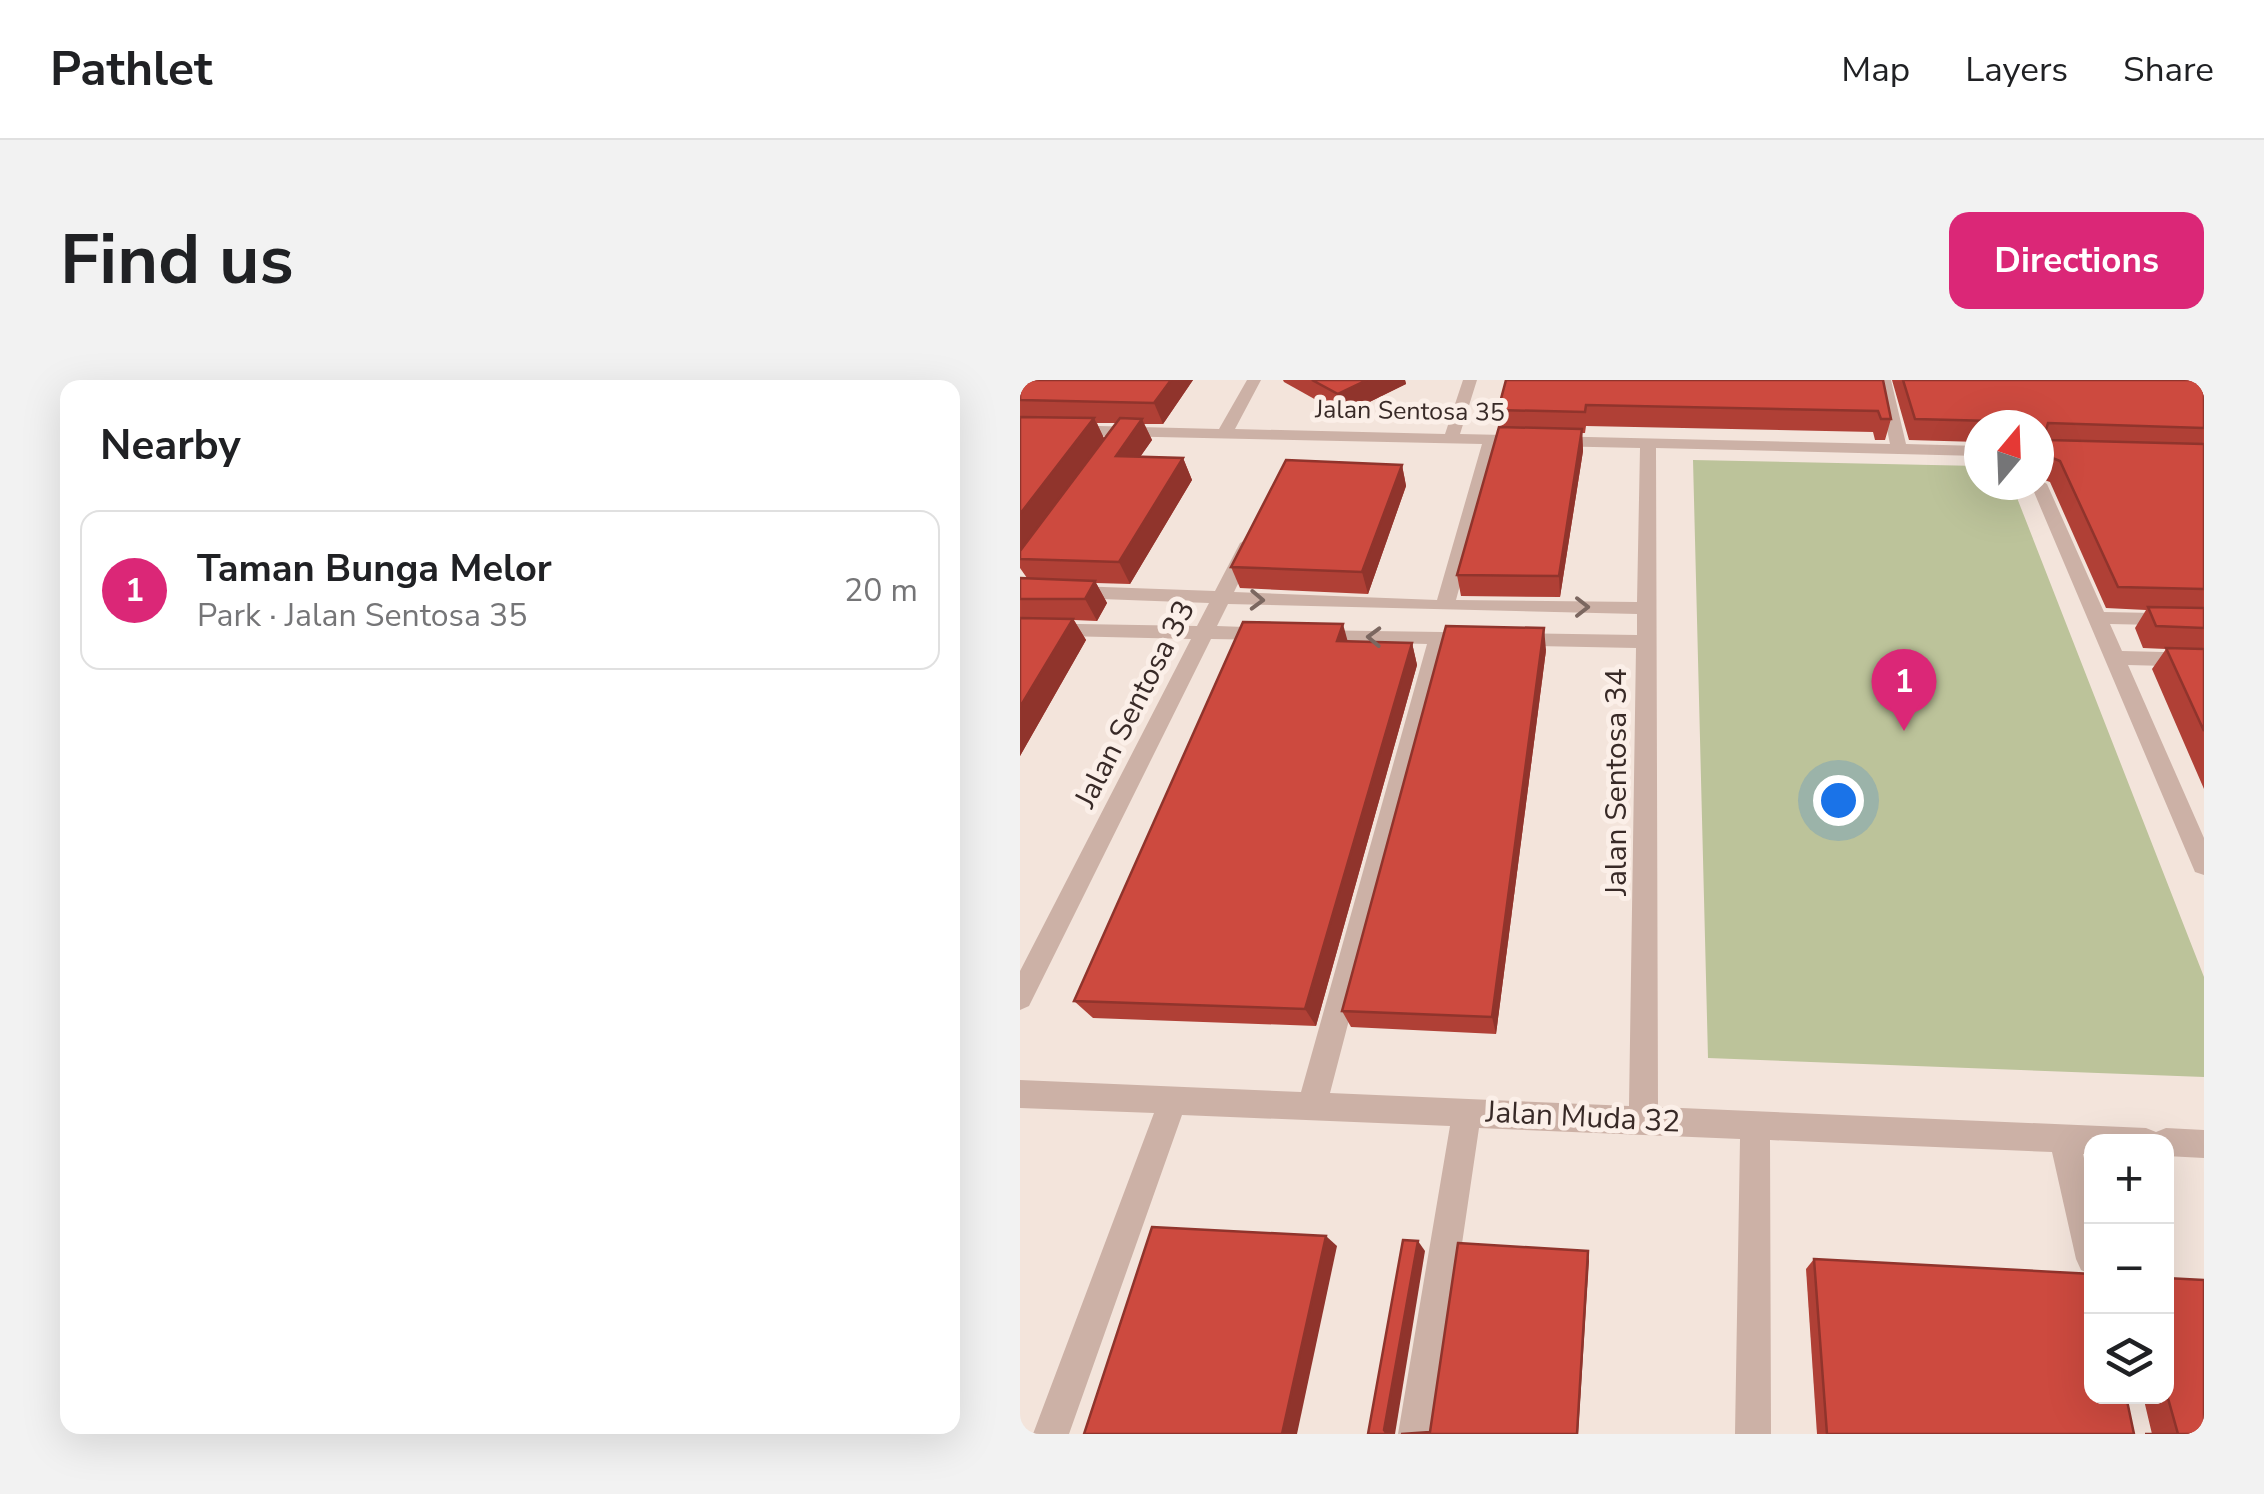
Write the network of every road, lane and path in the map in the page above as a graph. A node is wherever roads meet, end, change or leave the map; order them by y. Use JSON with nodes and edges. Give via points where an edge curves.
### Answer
{"nodes":[{"id":1,"x":1254,"y":380,"type":"edge"},
{"id":2,"x":1470,"y":380,"type":"edge"},
{"id":3,"x":1884,"y":380,"type":"edge"},
{"id":4,"x":1020,"y":429,"type":"edge"},
{"id":5,"x":1124,"y":432,"type":"junction"},
{"id":6,"x":1224,"y":434,"type":"junction"},
{"id":7,"x":1451,"y":439,"type":"junction"},
{"id":8,"x":1491,"y":440,"type":"junction"},
{"id":9,"x":1648,"y":444,"type":"junction"},
{"id":10,"x":1112,"y":447,"type":"edge"},
{"id":11,"x":1899,"y":450,"type":"junction"},
{"id":12,"x":1964,"y":452,"type":"edge"},
{"id":13,"x":2046,"y":500,"type":"edge"},
{"id":14,"x":1261,"y":518,"type":"edge"},
{"id":15,"x":1020,"y":590,"type":"edge"},
{"id":16,"x":1221,"y":599,"type":"junction"},
{"id":17,"x":1445,"y":606,"type":"junction"},
{"id":18,"x":1647,"y":608,"type":"junction"},
{"id":19,"x":2097,"y":618,"type":"junction"},
{"id":20,"x":2204,"y":620,"type":"edge"},
{"id":21,"x":1020,"y":629,"type":"edge"},
{"id":22,"x":1205,"y":632,"type":"junction"},
{"id":23,"x":1438,"y":640,"type":"junction"},
{"id":24,"x":1647,"y":642,"type":"junction"},
{"id":25,"x":2114,"y":658,"type":"junction"},
{"id":26,"x":2204,"y":660,"type":"edge"},
{"id":27,"x":2204,"y":865,"type":"edge"},
{"id":28,"x":1020,"y":998,"type":"edge"},
{"id":29,"x":1020,"y":1094,"type":"edge"},
{"id":30,"x":1173,"y":1100,"type":"junction"},
{"id":31,"x":1312,"y":1106,"type":"junction"},
{"id":32,"x":1467,"y":1112,"type":"junction"},
{"id":33,"x":1643,"y":1120,"type":"junction"},
{"id":34,"x":1756,"y":1125,"type":"junction"},
{"id":35,"x":2064,"y":1138,"type":"junction"},
{"id":36,"x":2084,"y":1139,"type":"edge"},
{"id":37,"x":2174,"y":1142,"type":"edge"},
{"id":38,"x":2204,"y":1144,"type":"edge"},
{"id":39,"x":2084,"y":1224,"type":"edge"},
{"id":40,"x":1052,"y":1434,"type":"edge"},
{"id":41,"x":1416,"y":1434,"type":"edge"},
{"id":42,"x":1753,"y":1434,"type":"edge"}],
"edges":[{"from":1,"to":6,"type":"street"},
{"from":2,"to":7,"type":"street"},
{"from":3,"to":11,"type":"street"},
{"from":4,"to":5,"type":"street","name":"Jalan Sentosa 35"},
{"from":5,"to":6,"type":"street","name":"Jalan Sentosa 35"},
{"from":5,"to":10,"type":"street"},
{"from":6,"to":7,"type":"street","name":"Jalan Sentosa 35","via":[[1298,444]]},
{"from":7,"to":8,"type":"street","name":"Jalan Sentosa 35"},
{"from":8,"to":9,"type":"street","name":"Jalan Sentosa 35"},
{"from":8,"to":17,"type":"street"},
{"from":9,"to":11,"type":"street","name":"Jalan Sentosa 35"},
{"from":9,"to":18,"type":"street","name":"Jalan Sentosa 34"},
{"from":11,"to":12,"type":"street","name":"Jalan Sentosa 35"},
{"from":13,"to":19,"type":"street"},
{"from":14,"to":16,"type":"street","name":"Jalan Sentosa 33"},
{"from":15,"to":16,"type":"street"},
{"from":16,"to":17,"type":"street","one_way":true},
{"from":16,"to":22,"type":"street","name":"Jalan Sentosa 33"},
{"from":17,"to":18,"type":"street","one_way":true},
{"from":18,"to":24,"type":"street","name":"Jalan Sentosa 34"},
{"from":19,"to":20,"type":"street"},
{"from":19,"to":25,"type":"street"},
{"from":21,"to":22,"type":"street"},
{"from":23,"to":22,"type":"street","one_way":true},
{"from":22,"to":28,"type":"street","name":"Jalan Sentosa 33"},
{"from":23,"to":24,"type":"street"},
{"from":23,"to":31,"type":"street"},
{"from":24,"to":33,"type":"street","name":"Jalan Sentosa 34"},
{"from":25,"to":26,"type":"street"},
{"from":25,"to":27,"type":"street"},
{"from":29,"to":30,"type":"street","name":"Jalan Muda 32"},
{"from":30,"to":31,"type":"street","name":"Jalan Muda 32"},
{"from":30,"to":40,"type":"street"},
{"from":31,"to":32,"type":"street","name":"Jalan Muda 32"},
{"from":32,"to":33,"type":"street","name":"Jalan Muda 32"},
{"from":32,"to":41,"type":"street"},
{"from":33,"to":34,"type":"street","name":"Jalan Muda 32"},
{"from":34,"to":35,"type":"street","name":"Jalan Muda 32"},
{"from":34,"to":42,"type":"street"},
{"from":35,"to":36,"type":"street","name":"Jalan Muda 32"},
{"from":35,"to":39,"type":"street"},
{"from":37,"to":38,"type":"street"}]}
